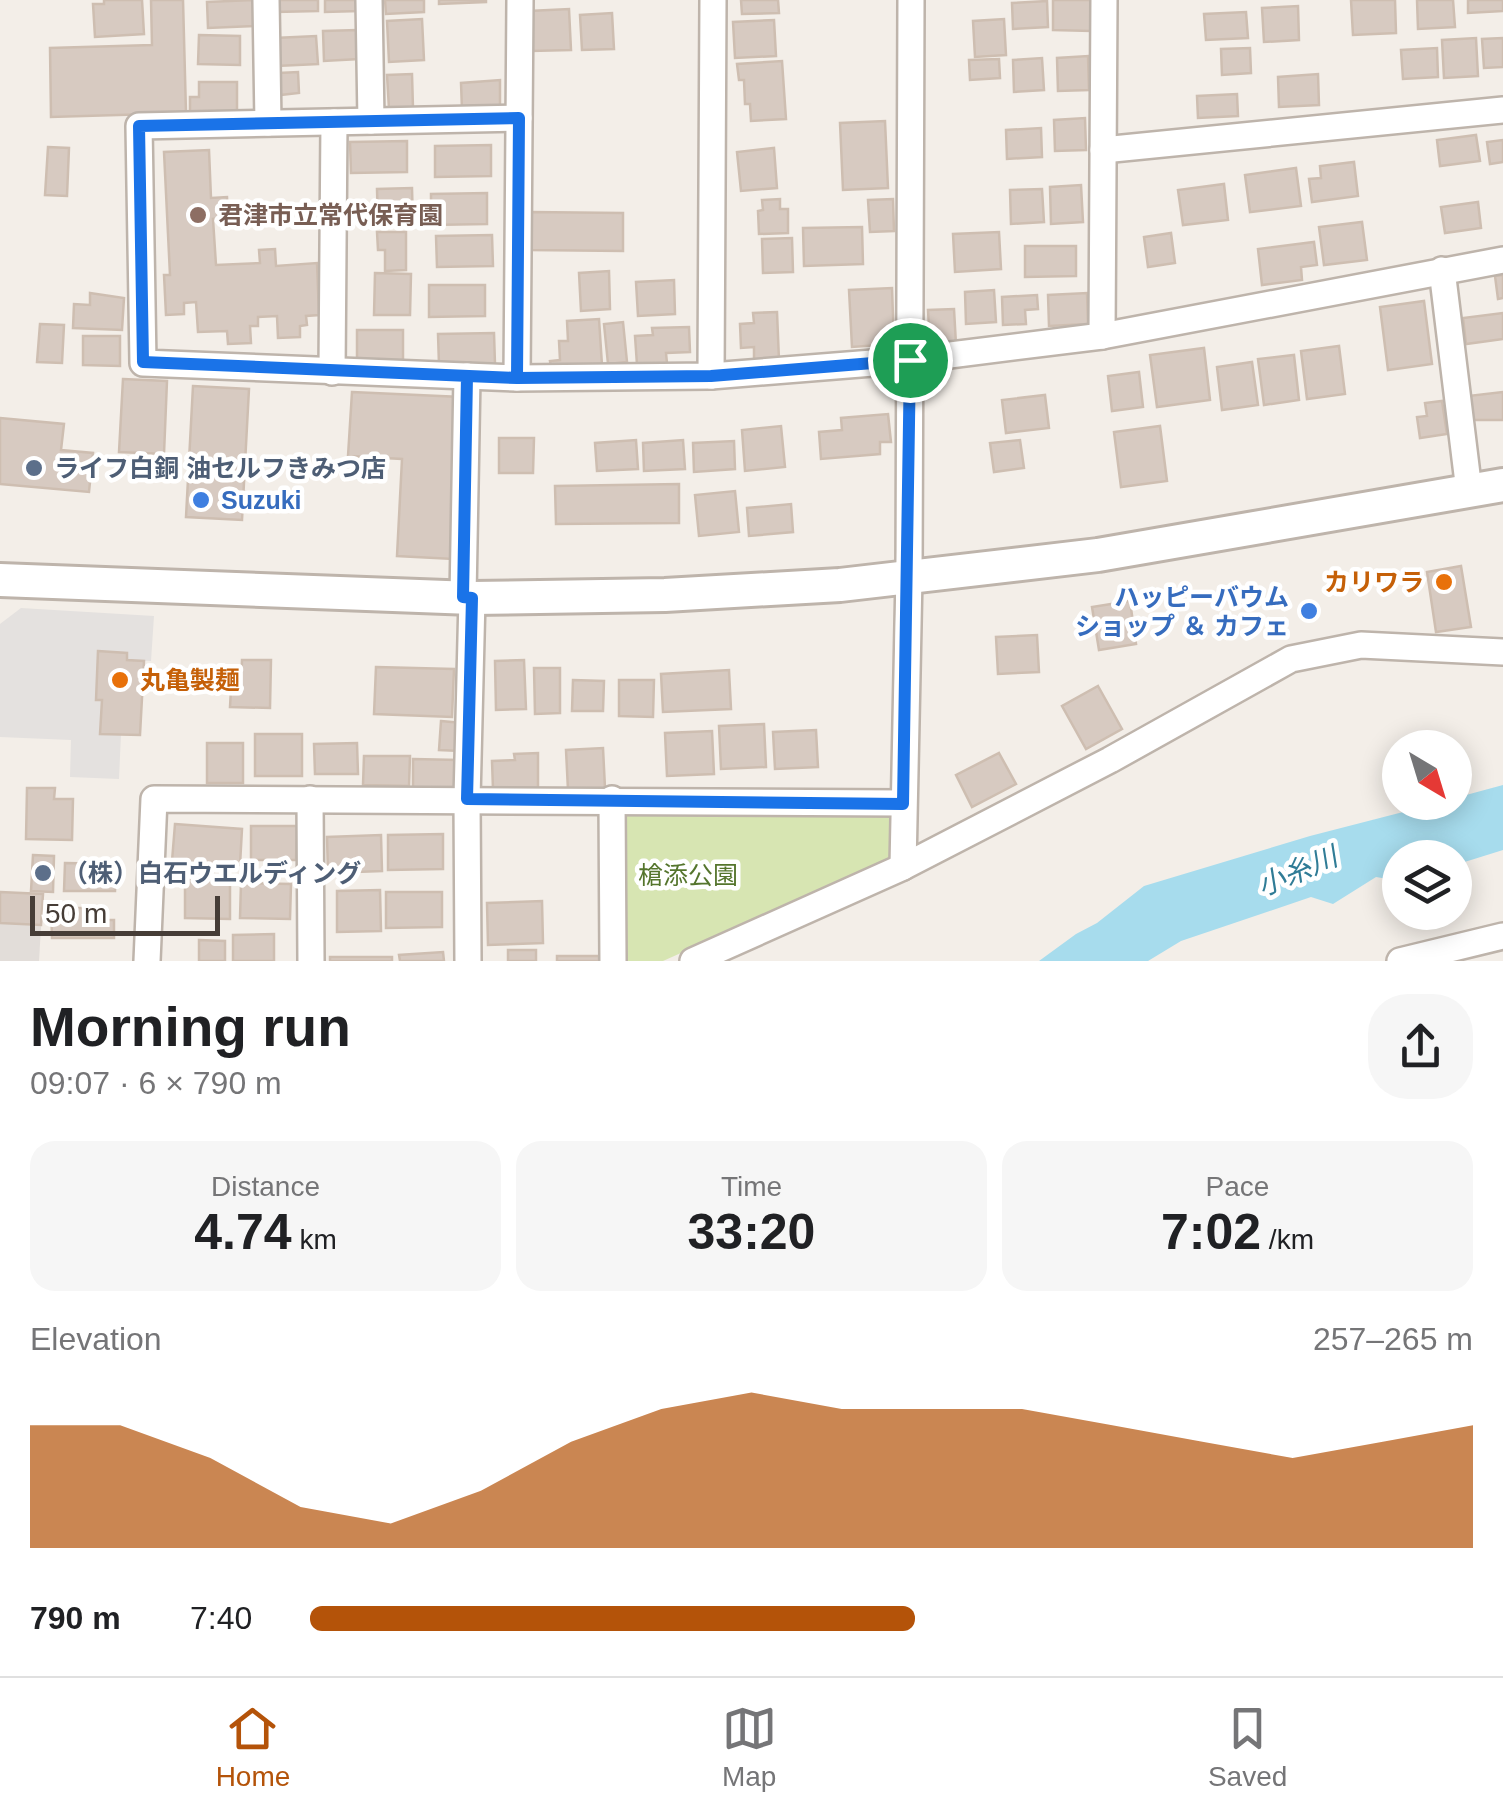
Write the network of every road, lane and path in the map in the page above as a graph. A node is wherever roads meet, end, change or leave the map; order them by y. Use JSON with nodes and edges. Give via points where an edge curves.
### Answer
{"nodes":[{"id":1,"x":266,"y":0,"type":"edge"},
{"id":2,"x":369,"y":0,"type":"edge"},
{"id":3,"x":520,"y":0,"type":"edge"},
{"id":4,"x":713,"y":0,"type":"edge"},
{"id":5,"x":911,"y":0,"type":"edge"},
{"id":6,"x":1104,"y":0,"type":"edge"},
{"id":7,"x":1503,"y":110,"type":"edge"},
{"id":8,"x":519,"y":118,"type":"junction"},
{"id":9,"x":371,"y":121,"type":"junction"},
{"id":10,"x":334,"y":122,"type":"junction"},
{"id":11,"x":268,"y":123,"type":"junction"},
{"id":12,"x":1103,"y":150,"type":"junction"},
{"id":13,"x":1503,"y":260,"type":"edge"},
{"id":14,"x":1442,"y":270,"type":"junction"},
{"id":15,"x":1102,"y":336,"type":"junction"},
{"id":16,"x":910,"y":360,"type":"junction"},
{"id":17,"x":332,"y":372,"type":"junction"},
{"id":18,"x":467,"y":376,"type":"junction"},
{"id":19,"x":711,"y":376,"type":"junction"},
{"id":20,"x":517,"y":378,"type":"junction"},
{"id":21,"x":1503,"y":485,"type":"edge"},
{"id":22,"x":1470,"y":491,"type":"junction"},
{"id":23,"x":908,"y":576,"type":"junction"},
{"id":24,"x":0,"y":580,"type":"edge"},
{"id":25,"x":468,"y":598,"type":"junction"},
{"id":26,"x":1503,"y":652,"type":"edge"},
{"id":27,"x":310,"y":798,"type":"junction"},
{"id":28,"x":467,"y":799,"type":"junction"},
{"id":29,"x":612,"y":799,"type":"junction"},
{"id":30,"x":903,"y":804,"type":"junction"},
{"id":31,"x":903,"y":867,"type":"junction"},
{"id":32,"x":1503,"y":936,"type":"edge"},
{"id":33,"x":147,"y":961,"type":"edge"},
{"id":34,"x":311,"y":961,"type":"edge"},
{"id":35,"x":468,"y":961,"type":"edge"},
{"id":36,"x":613,"y":961,"type":"edge"},
{"id":37,"x":692,"y":961,"type":"edge"},
{"id":38,"x":1400,"y":961,"type":"edge"}],
"edges":[{"from":1,"to":11,"type":"street"},
{"from":2,"to":9,"type":"street"},
{"from":3,"to":8,"type":"street"},
{"from":4,"to":19,"type":"street"},
{"from":5,"to":16,"type":"street"},
{"from":6,"to":12,"type":"street"},
{"from":7,"to":12,"type":"street"},
{"from":8,"to":9,"type":"street"},
{"from":8,"to":20,"type":"street"},
{"from":9,"to":10,"type":"street"},
{"from":10,"to":11,"type":"street"},
{"from":10,"to":17,"type":"street"},
{"from":11,"to":17,"type":"street","via":[[139,126],[143,362]]},
{"from":12,"to":15,"type":"street"},
{"from":13,"to":14,"type":"street"},
{"from":14,"to":15,"type":"street"},
{"from":14,"to":22,"type":"street"},
{"from":15,"to":16,"type":"street"},
{"from":16,"to":19,"type":"street"},
{"from":16,"to":23,"type":"street"},
{"from":17,"to":18,"type":"street"},
{"from":18,"to":20,"type":"street"},
{"from":18,"to":25,"type":"street"},
{"from":19,"to":20,"type":"street"},
{"from":21,"to":22,"type":"street"},
{"from":22,"to":23,"type":"street","via":[[1098,555]]},
{"from":23,"to":25,"type":"street","via":[[665,595]]},
{"from":23,"to":30,"type":"street"},
{"from":24,"to":25,"type":"street"},
{"from":25,"to":28,"type":"street"},
{"from":26,"to":31,"type":"street","via":[[1361,645],[1291,659]]},
{"from":27,"to":28,"type":"street"},
{"from":27,"to":33,"type":"street","via":[[154,798]]},
{"from":27,"to":34,"type":"street"},
{"from":28,"to":29,"type":"street"},
{"from":28,"to":35,"type":"street"},
{"from":29,"to":30,"type":"street"},
{"from":29,"to":36,"type":"street"},
{"from":30,"to":31,"type":"street"},
{"from":31,"to":37,"type":"street"},
{"from":32,"to":38,"type":"street"}]}
